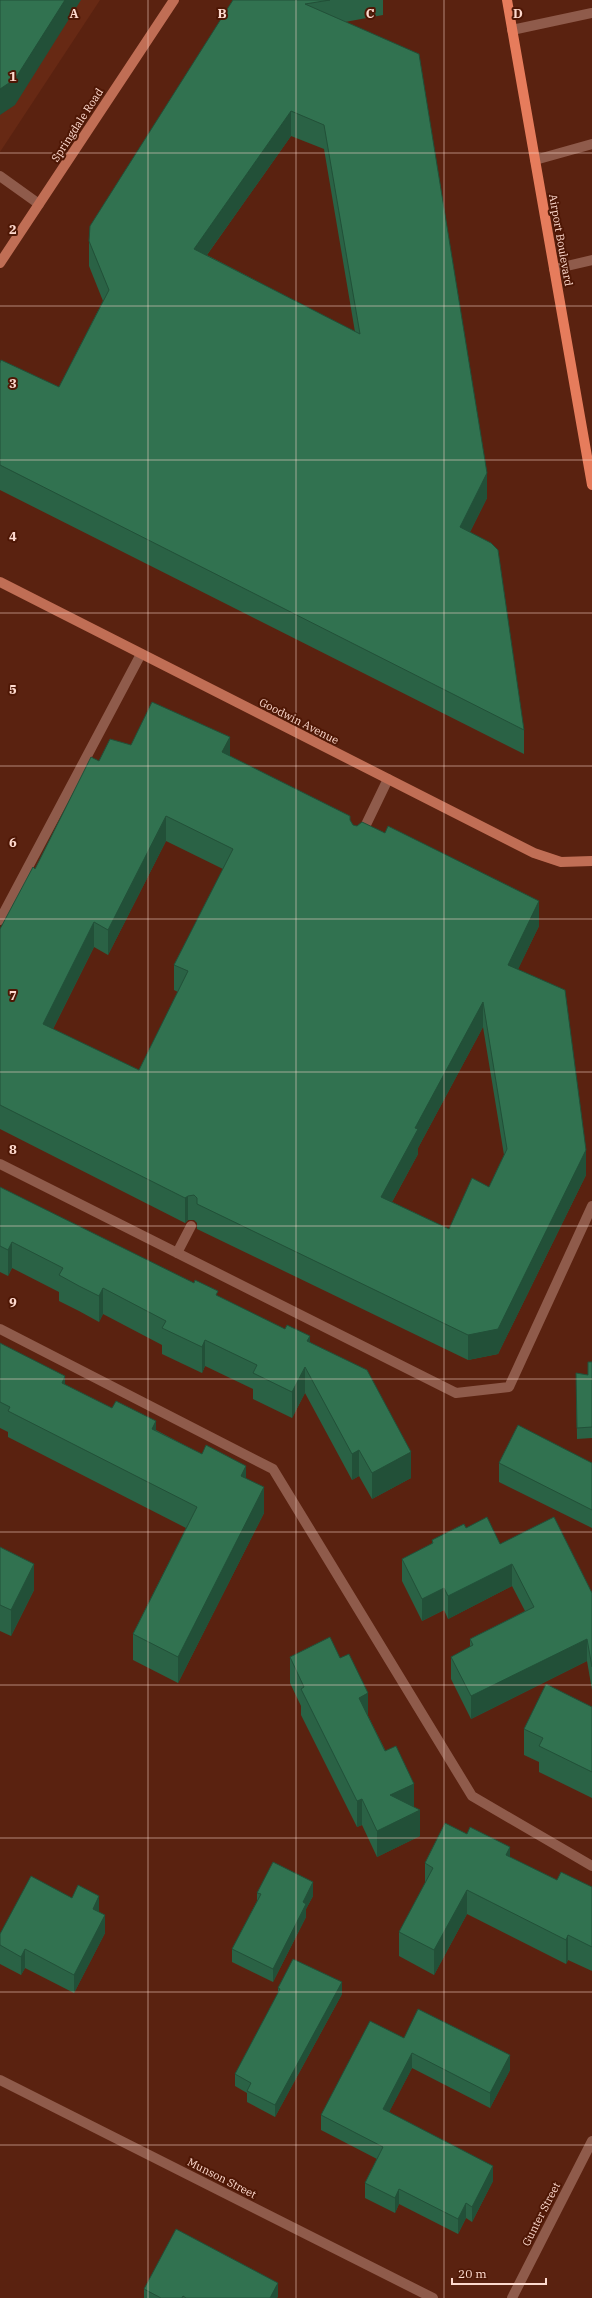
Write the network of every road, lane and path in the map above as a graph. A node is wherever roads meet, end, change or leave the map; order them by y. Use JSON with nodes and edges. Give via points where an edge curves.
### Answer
{"nodes":[{"id":1,"x":174,"y":0,"type":"edge"},
{"id":2,"x":507,"y":0,"type":"edge"},
{"id":3,"x":592,"y":12,"type":"edge"},
{"id":4,"x":512,"y":30,"type":"junction"},
{"id":5,"x":592,"y":144,"type":"edge"},
{"id":6,"x":535,"y":160,"type":"junction"},
{"id":7,"x":0,"y":176,"type":"edge"},
{"id":8,"x":39,"y":204,"type":"junction"},
{"id":9,"x":592,"y":260,"type":"edge"},
{"id":10,"x":0,"y":263,"type":"edge"},
{"id":11,"x":554,"y":269,"type":"junction"},
{"id":12,"x":592,"y":485,"type":"edge"},
{"id":13,"x":0,"y":582,"type":"edge"},
{"id":14,"x":141,"y":654,"type":"junction"},
{"id":15,"x":388,"y":779,"type":"junction"},
{"id":16,"x":356,"y":844,"type":"edge"},
{"id":17,"x":592,"y":861,"type":"edge"},
{"id":18,"x":0,"y":920,"type":"edge"},
{"id":19,"x":0,"y":1164,"type":"edge"},
{"id":20,"x":592,"y":1206,"type":"edge"},
{"id":21,"x":191,"y":1226,"type":"dead end"},
{"id":22,"x":177,"y":1253,"type":"junction"},
{"id":23,"x":0,"y":1329,"type":"edge"},
{"id":24,"x":592,"y":1866,"type":"edge"},
{"id":25,"x":0,"y":2080,"type":"edge"},
{"id":26,"x":592,"y":2141,"type":"edge"},
{"id":27,"x":433,"y":2298,"type":"edge"},
{"id":28,"x":512,"y":2298,"type":"edge"}],
"edges":[{"from":1,"to":8,"type":"street","name":"Springdale Road"},
{"from":2,"to":4,"type":"main road","name":"Airport Boulevard"},
{"from":3,"to":4,"type":"street"},
{"from":4,"to":6,"type":"main road","name":"Airport Boulevard"},
{"from":5,"to":6,"type":"street"},
{"from":6,"to":11,"type":"main road","name":"Airport Boulevard"},
{"from":7,"to":8,"type":"street"},
{"from":8,"to":10,"type":"street","name":"Springdale Road"},
{"from":9,"to":11,"type":"street"},
{"from":11,"to":12,"type":"main road","name":"Airport Boulevard"},
{"from":13,"to":14,"type":"street","name":"Goodwin Avenue"},
{"from":14,"to":15,"type":"street","name":"Goodwin Avenue"},
{"from":14,"to":18,"type":"street"},
{"from":15,"to":16,"type":"street"},
{"from":15,"to":17,"type":"street","name":"Goodwin Avenue","via":[[534,853],[561,862]]},
{"from":19,"to":22,"type":"street"},
{"from":20,"to":22,"type":"street","via":[[509,1387],[463,1393],[456,1393]]},
{"from":21,"to":22,"type":"street"},
{"from":23,"to":24,"type":"street","via":[[273,1469],[472,1796]]},
{"from":25,"to":27,"type":"street","name":"Munson Street"},
{"from":26,"to":28,"type":"street","name":"Gunter Street"}]}
